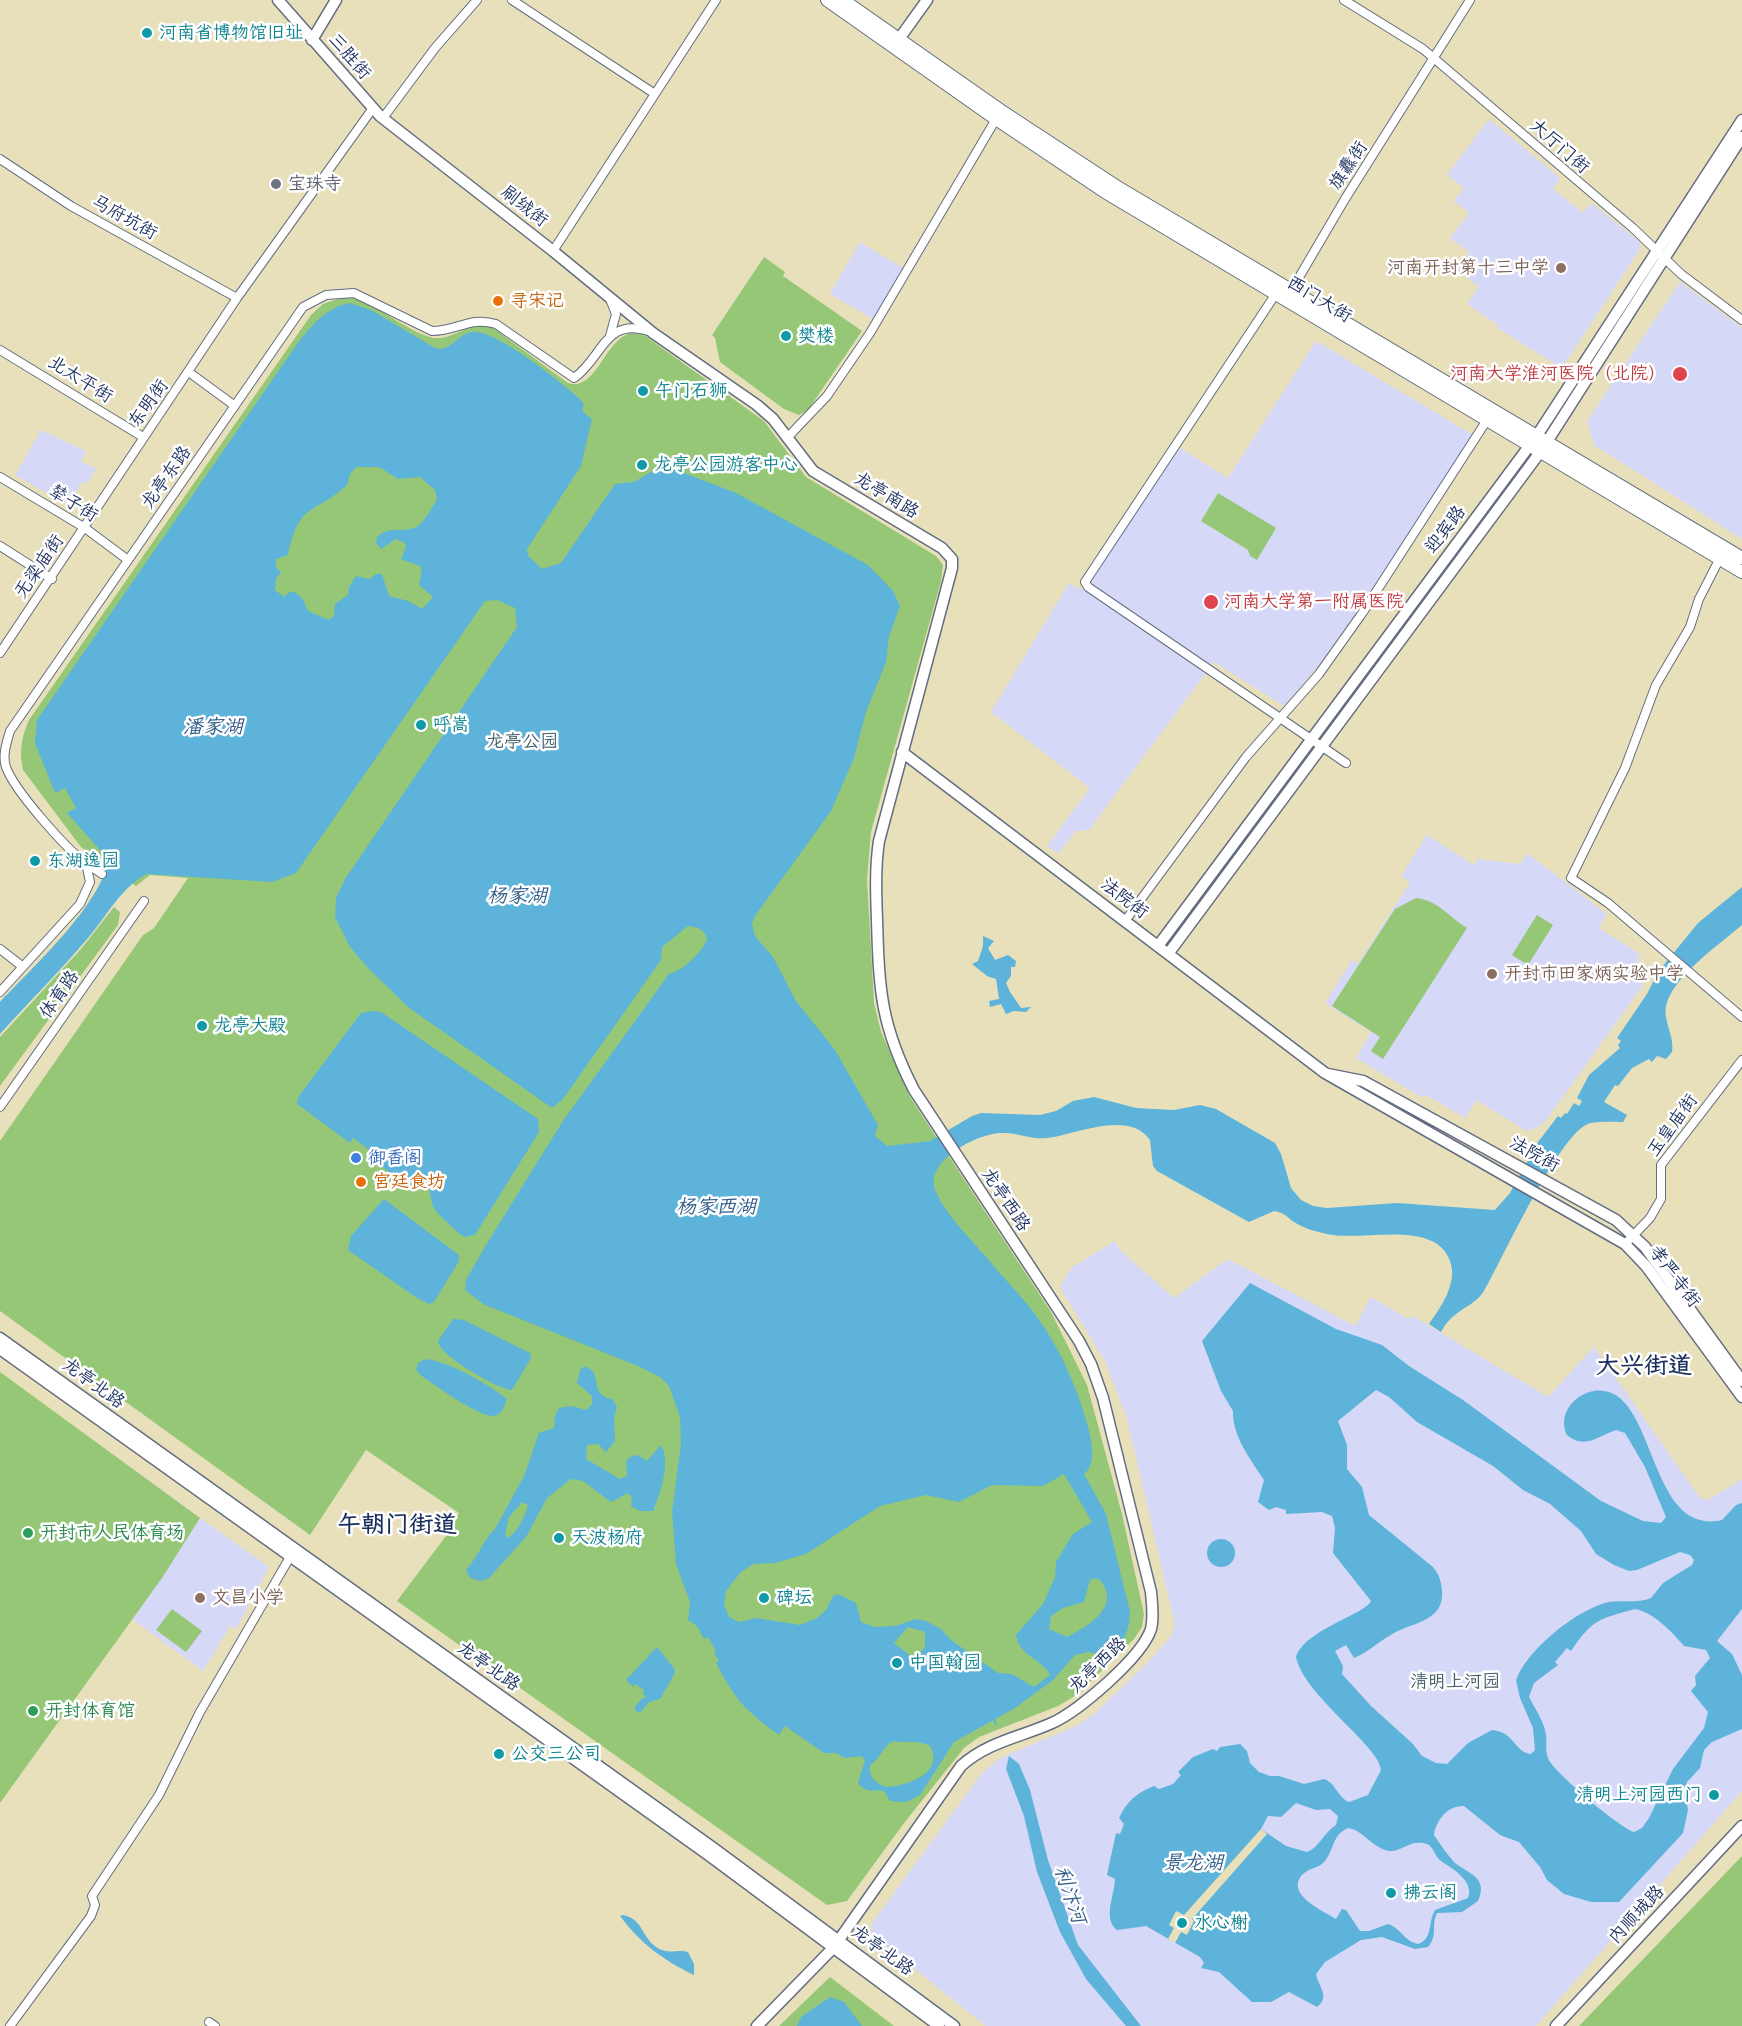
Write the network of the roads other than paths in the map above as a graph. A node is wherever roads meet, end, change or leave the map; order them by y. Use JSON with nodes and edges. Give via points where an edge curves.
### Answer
{"nodes":[{"id":1,"x":278,"y":0,"type":"edge"},
{"id":2,"x":336,"y":0,"type":"edge"},
{"id":3,"x":477,"y":0,"type":"edge"},
{"id":4,"x":512,"y":0,"type":"edge"},
{"id":5,"x":716,"y":0,"type":"edge"},
{"id":6,"x":826,"y":0,"type":"edge"},
{"id":7,"x":843,"y":0,"type":"edge"},
{"id":8,"x":918,"y":0,"type":"edge"},
{"id":9,"x":927,"y":0,"type":"edge"},
{"id":10,"x":1344,"y":0,"type":"edge"},
{"id":11,"x":1470,"y":0,"type":"edge"},
{"id":12,"x":312,"y":40,"type":"junction"},
{"id":13,"x":894,"y":40,"type":"junction"},
{"id":14,"x":1434,"y":58,"type":"junction"},
{"id":15,"x":655,"y":94,"type":"junction"},
{"id":16,"x":373,"y":108,"type":"junction"},
{"id":17,"x":383,"y":118,"type":"junction"},
{"id":18,"x":996,"y":119,"type":"junction"},
{"id":19,"x":1742,"y":120,"type":"edge"},
{"id":20,"x":1742,"y":137,"type":"edge"},
{"id":21,"x":0,"y":159,"type":"edge"},
{"id":22,"x":554,"y":251,"type":"junction"},
{"id":23,"x":1661,"y":256,"type":"junction"},
{"id":24,"x":1291,"y":291,"type":"junction"},
{"id":25,"x":1275,"y":295,"type":"junction"},
{"id":26,"x":609,"y":297,"type":"junction"},
{"id":27,"x":237,"y":298,"type":"junction"},
{"id":28,"x":1742,"y":320,"type":"edge"},
{"id":29,"x":653,"y":333,"type":"junction"},
{"id":30,"x":609,"y":337,"type":"junction"},
{"id":31,"x":0,"y":350,"type":"edge"},
{"id":32,"x":190,"y":373,"type":"junction"},
{"id":33,"x":235,"y":406,"type":"junction"},
{"id":34,"x":1487,"y":420,"type":"junction"},
{"id":35,"x":143,"y":437,"type":"junction"},
{"id":36,"x":787,"y":438,"type":"junction"},
{"id":37,"x":1538,"y":444,"type":"junction"},
{"id":38,"x":0,"y":477,"type":"edge"},
{"id":39,"x":85,"y":528,"type":"junction"},
{"id":40,"x":0,"y":546,"type":"edge"},
{"id":41,"x":1720,"y":558,"type":"junction"},
{"id":42,"x":1742,"y":558,"type":"edge"},
{"id":43,"x":128,"y":560,"type":"junction"},
{"id":44,"x":1742,"y":572,"type":"edge"},
{"id":45,"x":52,"y":579,"type":"junction"},
{"id":46,"x":1,"y":651,"type":"edge"},
{"id":47,"x":1280,"y":720,"type":"junction"},
{"id":48,"x":1316,"y":745,"type":"junction"},
{"id":49,"x":902,"y":752,"type":"junction"},
{"id":50,"x":1346,"y":763,"type":"dead end"},
{"id":51,"x":86,"y":863,"type":"junction"},
{"id":52,"x":102,"y":874,"type":"dead end"},
{"id":53,"x":144,"y":901,"type":"dead end"},
{"id":54,"x":1125,"y":921,"type":"junction"},
{"id":55,"x":1158,"y":946,"type":"junction"},
{"id":56,"x":0,"y":949,"type":"edge"},
{"id":57,"x":1168,"y":954,"type":"junction"},
{"id":58,"x":23,"y":967,"type":"junction"},
{"id":59,"x":0,"y":992,"type":"edge"},
{"id":60,"x":1742,"y":1017,"type":"edge"},
{"id":61,"x":1742,"y":1060,"type":"edge"},
{"id":62,"x":1325,"y":1073,"type":"junction"},
{"id":63,"x":0,"y":1107,"type":"edge"},
{"id":64,"x":1564,"y":1191,"type":"joint"},
{"id":65,"x":1555,"y":1203,"type":"joint"},
{"id":66,"x":1633,"y":1235,"type":"junction"},
{"id":67,"x":1625,"y":1244,"type":"junction"},
{"id":68,"x":0,"y":1338,"type":"edge"},
{"id":69,"x":0,"y":1349,"type":"edge"},
{"id":70,"x":1742,"y":1381,"type":"edge"},
{"id":71,"x":1742,"y":1397,"type":"edge"},
{"id":72,"x":290,"y":1557,"type":"junction"},
{"id":73,"x":1742,"y":1826,"type":"edge"},
{"id":74,"x":837,"y":1943,"type":"junction"},
{"id":75,"x":10,"y":2026,"type":"edge"},
{"id":76,"x":757,"y":2026,"type":"edge"},
{"id":77,"x":939,"y":2026,"type":"edge"},
{"id":78,"x":954,"y":2026,"type":"edge"},
{"id":79,"x":1556,"y":2026,"type":"edge"}],
"edges":[{"from":1,"to":12,"type":"street","name":"三胜街"},
{"from":2,"to":12,"type":"street"},
{"from":3,"to":17,"type":"street"},
{"from":4,"to":15,"type":"street"},
{"from":5,"to":15,"type":"street"},
{"from":6,"to":13,"type":"main road"},
{"from":7,"to":13,"type":"main road"},
{"from":8,"to":13,"type":"street"},
{"from":9,"to":13,"type":"street"},
{"from":10,"to":14,"type":"street","name":"大厅门街"},
{"from":11,"to":14,"type":"street","name":"旗纛街"},
{"from":12,"to":16,"type":"street","name":"三胜街"},
{"from":13,"to":18,"type":"main road","name":"西门大街"},
{"from":13,"to":24,"type":"main road","name":"西门大街","via":[[1071,158]]},
{"from":14,"to":23,"type":"street","name":"大厅门街"},
{"from":14,"to":24,"type":"street","name":"旗纛街"},
{"from":15,"to":22,"type":"street"},
{"from":16,"to":17,"type":"street","name":"刷绒街"},
{"from":16,"to":27,"type":"street","name":"东明街"},
{"from":17,"to":22,"type":"street","name":"刷绒街"},
{"from":18,"to":25,"type":"main road","name":"西门大街","via":[[1105,192]]},
{"from":18,"to":36,"type":"street","via":[[870,333],[826,396]]},
{"from":19,"to":23,"type":"street","name":"迎宾路"},
{"from":20,"to":23,"type":"street","name":"迎宾路"},
{"from":21,"to":27,"type":"street","name":"马府坑街","via":[[71,206]]},
{"from":22,"to":26,"type":"street","name":"刷绒街"},
{"from":23,"to":28,"type":"street","name":"大厅门街"},
{"from":23,"to":37,"type":"street","name":"迎宾路"},
{"from":24,"to":37,"type":"main road","name":"西门大街"},
{"from":25,"to":34,"type":"main road","name":"西门大街"},
{"from":25,"to":47,"type":"street","via":[[1085,582]]},
{"from":26,"to":29,"type":"street","name":"刷绒街"},
{"from":26,"to":30,"type":"street","via":[[616,314]]},
{"from":27,"to":32,"type":"street","name":"东明街"},
{"from":29,"to":30,"type":"street","via":[[627,328]]},
{"from":29,"to":36,"type":"street","name":"龙亭南路","via":[[757,405]]},
{"from":30,"to":33,"type":"street","name":"龙亭东路","via":[[574,378],[496,324],[475,320],[432,332],[354,292],[326,295],[303,307]]},
{"from":31,"to":35,"type":"street","name":"北太平街"},
{"from":32,"to":33,"type":"street"},
{"from":32,"to":35,"type":"street","name":"东明街"},
{"from":33,"to":43,"type":"street","name":"龙亭东路"},
{"from":34,"to":37,"type":"main road","name":"西门大街"},
{"from":34,"to":47,"type":"street","via":[[1363,612]]},
{"from":35,"to":39,"type":"street","name":"东明街"},
{"from":36,"to":49,"type":"street","name":"龙亭南路","via":[[813,471],[942,548],[952,559]]},
{"from":37,"to":41,"type":"main road","name":"西门大街"},
{"from":37,"to":42,"type":"main road","name":"西门大街"},
{"from":37,"to":48,"type":"street","name":"迎宾路"},
{"from":38,"to":39,"type":"street","name":"辇子街"},
{"from":39,"to":43,"type":"street","name":"辇子街"},
{"from":39,"to":45,"type":"street","name":"无梁庙街"},
{"from":40,"to":45,"type":"street"},
{"from":41,"to":44,"type":"main road","name":"西门大街"},
{"from":41,"to":60,"type":"street","via":[[1699,598],[1690,627],[1656,685],[1625,768],[1571,878],[1608,903]]},
{"from":43,"to":51,"type":"street","name":"龙亭东路","via":[[10,730],[6,745],[6,768],[63,844]]},
{"from":45,"to":46,"type":"street","name":"无梁庙街"},
{"from":47,"to":48,"type":"street"},
{"from":47,"to":54,"type":"street","via":[[1246,758]]},
{"from":48,"to":50,"type":"street"},
{"from":48,"to":55,"type":"street","name":"迎宾路"},
{"from":48,"to":57,"type":"street","name":"迎宾路"},
{"from":49,"to":54,"type":"street","name":"法院街"},
{"from":49,"to":74,"type":"street","name":"龙亭西路","via":[[877,855],[880,988],[894,1048],[914,1090],[1091,1364],[1103,1398],[1150,1592],[1152,1623],[1136,1654],[1080,1707],[1055,1722],[983,1749],[962,1766]]},
{"from":51,"to":52,"type":"street","name":"龙亭东路"},
{"from":51,"to":58,"type":"street","via":[[90,882],[80,904]]},
{"from":53,"to":63,"type":"street","name":"体育路"},
{"from":54,"to":55,"type":"street","name":"法院街"},
{"from":55,"to":57,"type":"street","name":"法院街"},
{"from":56,"to":58,"type":"street"},
{"from":57,"to":62,"type":"street","name":"法院街"},
{"from":58,"to":59,"type":"street"},
{"from":61,"to":66,"type":"street","name":"玉皇庙街","via":[[1661,1165],[1661,1199]]},
{"from":62,"to":64,"type":"street","name":"法院街","via":[[1363,1081]]},
{"from":62,"to":65,"type":"street","name":"法院街"},
{"from":64,"to":66,"type":"street","name":"孝严寺街","via":[[1616,1220]]},
{"from":65,"to":67,"type":"street","name":"孝严寺街"},
{"from":66,"to":67,"type":"street","name":"玉皇庙街"},
{"from":66,"to":70,"type":"street","name":"孝严寺街"},
{"from":67,"to":71,"type":"street","name":"孝严寺街","via":[[1646,1266]]},
{"from":68,"to":74,"type":"street","name":"龙亭北路"},
{"from":69,"to":72,"type":"street","name":"龙亭北路"},
{"from":72,"to":74,"type":"street","name":"龙亭北路"},
{"from":72,"to":75,"type":"street","via":[[200,1712],[159,1795],[92,1896],[95,1905],[91,1916]]},
{"from":73,"to":79,"type":"street","name":"内顺城路"},
{"from":74,"to":76,"type":"street","name":"龙亭西路"},
{"from":74,"to":77,"type":"street","name":"龙亭北路"},
{"from":74,"to":78,"type":"street","name":"龙亭北路"}]}
